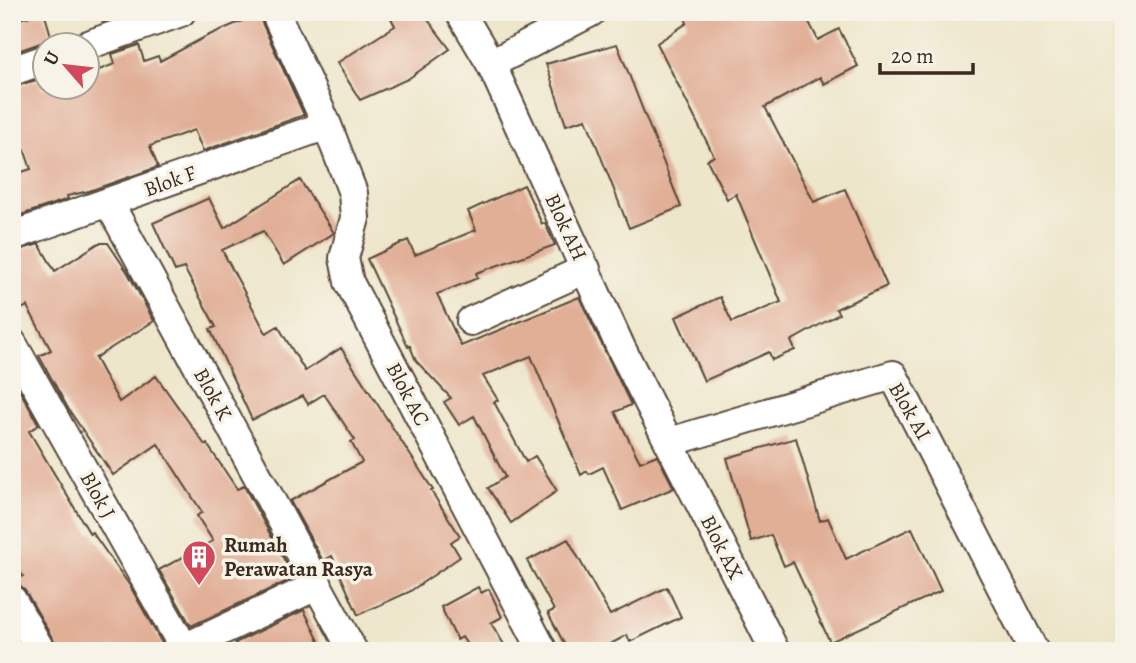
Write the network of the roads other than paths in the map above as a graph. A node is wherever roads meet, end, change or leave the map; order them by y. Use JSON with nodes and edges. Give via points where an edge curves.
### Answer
{"nodes":[{"id":1,"x":181,"y":12,"type":"edge"},
{"id":2,"x":275,"y":12,"type":"edge"},
{"id":3,"x":460,"y":12,"type":"edge"},
{"id":4,"x":591,"y":12,"type":"edge"},
{"id":5,"x":102,"y":40,"type":"edge"},
{"id":6,"x":32,"y":64,"type":"edge"},
{"id":7,"x":491,"y":64,"type":"junction"},
{"id":8,"x":12,"y":71,"type":"edge"},
{"id":9,"x":327,"y":125,"type":"junction"},
{"id":10,"x":109,"y":202,"type":"junction"},
{"id":11,"x":12,"y":236,"type":"edge"},
{"id":12,"x":586,"y":269,"type":"junction"},
{"id":13,"x":471,"y":321,"type":"dead end"},
{"id":14,"x":12,"y":343,"type":"edge"},
{"id":15,"x":670,"y":442,"type":"junction"},
{"id":16,"x":318,"y":585,"type":"junction"},
{"id":17,"x":12,"y":600,"type":"edge"},
{"id":18,"x":181,"y":649,"type":"edge"},
{"id":19,"x":41,"y":651,"type":"edge"},
{"id":20,"x":353,"y":651,"type":"edge"},
{"id":21,"x":543,"y":651,"type":"edge"},
{"id":22,"x":775,"y":651,"type":"edge"},
{"id":23,"x":1034,"y":651,"type":"edge"}],
"edges":[{"from":1,"to":5,"type":"street"},
{"from":2,"to":9,"type":"street","name":"Blok AC"},
{"from":3,"to":7,"type":"street","name":"Blok AH"},
{"from":4,"to":7,"type":"street"},
{"from":6,"to":8,"type":"street"},
{"from":7,"to":12,"type":"street","name":"Blok AH"},
{"from":9,"to":10,"type":"street","name":"Blok F"},
{"from":9,"to":21,"type":"street","name":"Blok AC","via":[[353,193],[355,218],[344,258],[349,282]]},
{"from":10,"to":11,"type":"street","name":"Blok F"},
{"from":10,"to":16,"type":"street","name":"Blok K"},
{"from":12,"to":13,"type":"street"},
{"from":12,"to":15,"type":"street","name":"Blok AH"},
{"from":14,"to":18,"type":"street","name":"Blok J"},
{"from":15,"to":22,"type":"street","name":"Blok AX"},
{"from":15,"to":23,"type":"street","name":"Blok AI","via":[[893,374]]},
{"from":16,"to":18,"type":"street"},
{"from":16,"to":20,"type":"street","name":"Blok K"},
{"from":17,"to":19,"type":"street"}]}
